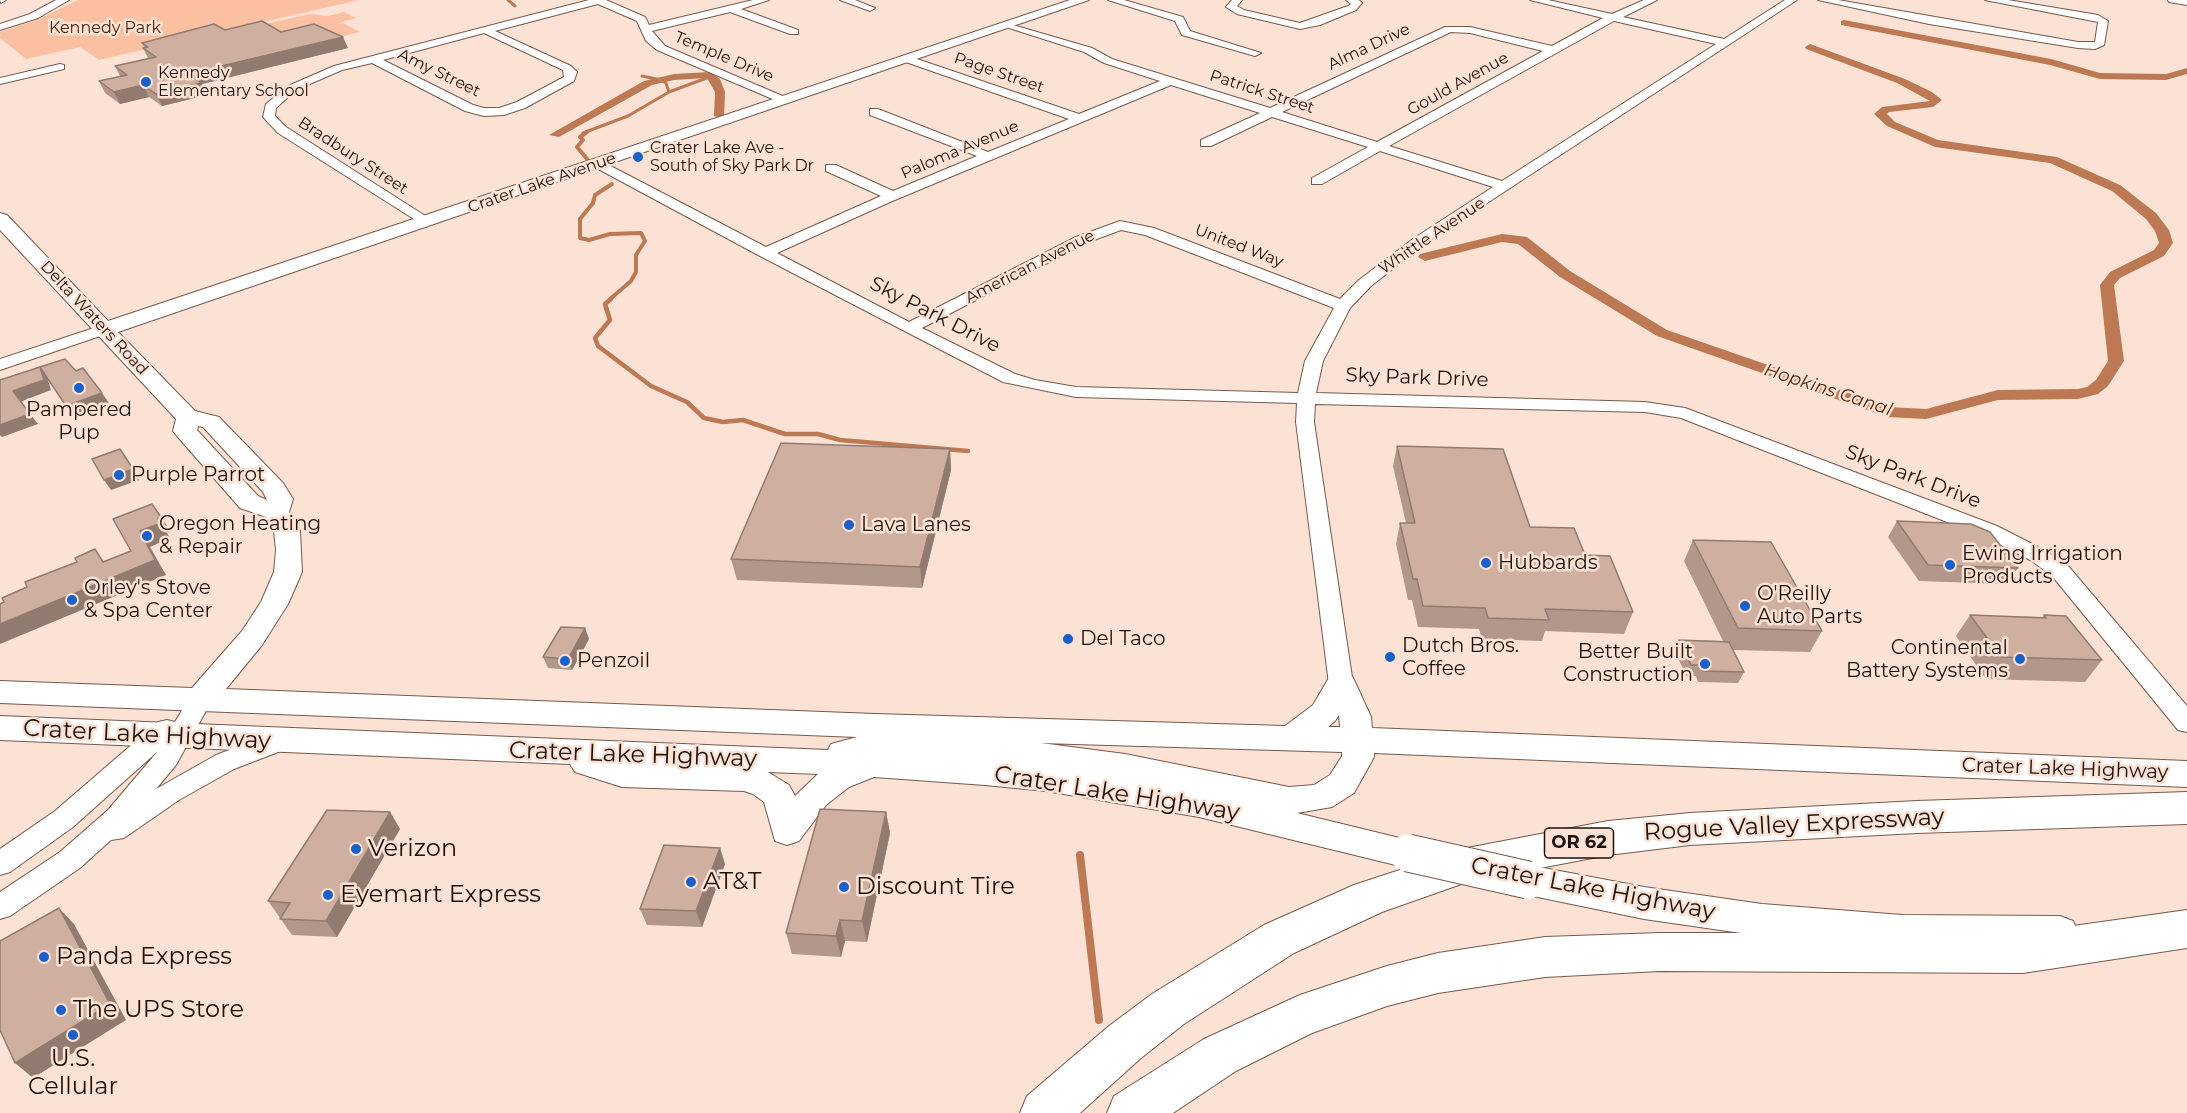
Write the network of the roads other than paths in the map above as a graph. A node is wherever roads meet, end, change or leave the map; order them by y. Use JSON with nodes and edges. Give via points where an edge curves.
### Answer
{"nodes":[{"id":1,"x":64,"y":0,"type":"edge"},
{"id":2,"x":599,"y":0,"type":"edge"},
{"id":3,"x":764,"y":0,"type":"edge"},
{"id":4,"x":846,"y":0,"type":"edge"},
{"id":5,"x":1083,"y":0,"type":"edge"},
{"id":6,"x":1113,"y":0,"type":"edge"},
{"id":7,"x":1237,"y":0,"type":"edge"},
{"id":8,"x":1351,"y":0,"type":"edge"},
{"id":9,"x":1535,"y":0,"type":"edge"},
{"id":10,"x":1652,"y":0,"type":"edge"},
{"id":11,"x":1792,"y":0,"type":"edge"},
{"id":12,"x":1823,"y":0,"type":"edge"},
{"id":13,"x":1990,"y":0,"type":"edge"},
{"id":14,"x":2173,"y":0,"type":"edge"},
{"id":15,"x":2178,"y":0,"type":"edge"},
{"id":16,"x":2187,"y":2,"type":"edge"},
{"id":17,"x":870,"y":8,"type":"dead end"},
{"id":18,"x":731,"y":9,"type":"junction"},
{"id":19,"x":1615,"y":18,"type":"junction"},
{"id":20,"x":1010,"y":25,"type":"junction"},
{"id":21,"x":0,"y":27,"type":"edge"},
{"id":22,"x":646,"y":29,"type":"junction"},
{"id":23,"x":485,"y":30,"type":"junction"},
{"id":24,"x":794,"y":32,"type":"dead end"},
{"id":25,"x":1726,"y":44,"type":"junction"},
{"id":26,"x":1554,"y":50,"type":"junction"},
{"id":27,"x":1255,"y":53,"type":"dead end"},
{"id":28,"x":373,"y":59,"type":"junction"},
{"id":29,"x":908,"y":59,"type":"junction"},
{"id":30,"x":60,"y":67,"type":"dead end"},
{"id":31,"x":0,"y":81,"type":"edge"},
{"id":32,"x":1170,"y":81,"type":"junction"},
{"id":33,"x":786,"y":100,"type":"junction"},
{"id":34,"x":874,"y":112,"type":"dead end"},
{"id":35,"x":1270,"y":112,"type":"junction"},
{"id":36,"x":1079,"y":118,"type":"junction"},
{"id":37,"x":1206,"y":143,"type":"dead end"},
{"id":38,"x":1378,"y":147,"type":"junction"},
{"id":39,"x":988,"y":156,"type":"junction"},
{"id":40,"x":596,"y":164,"type":"junction"},
{"id":41,"x":831,"y":168,"type":"dead end"},
{"id":42,"x":1317,"y":181,"type":"dead end"},
{"id":43,"x":1506,"y":187,"type":"junction"},
{"id":44,"x":893,"y":196,"type":"junction"},
{"id":45,"x":0,"y":219,"type":"edge"},
{"id":46,"x":424,"y":222,"type":"junction"},
{"id":47,"x":1120,"y":225,"type":"joint"},
{"id":48,"x":765,"y":253,"type":"junction"},
{"id":49,"x":1343,"y":306,"type":"junction"},
{"id":50,"x":909,"y":328,"type":"junction"},
{"id":51,"x":106,"y":329,"type":"junction"},
{"id":52,"x":0,"y":365,"type":"edge"},
{"id":53,"x":1306,"y":398,"type":"junction"},
{"id":54,"x":1341,"y":684,"type":"junction"},
{"id":55,"x":0,"y":692,"type":"edge"},
{"id":56,"x":201,"y":698,"type":"junction"},
{"id":57,"x":2187,"y":723,"type":"edge"},
{"id":58,"x":0,"y":728,"type":"edge"},
{"id":59,"x":169,"y":736,"type":"junction"},
{"id":60,"x":1292,"y":738,"type":"junction"},
{"id":61,"x":1357,"y":740,"type":"junction"},
{"id":62,"x":280,"y":741,"type":"junction"},
{"id":63,"x":548,"y":752,"type":"junction"},
{"id":64,"x":804,"y":761,"type":"junction"},
{"id":65,"x":871,"y":764,"type":"junction"},
{"id":66,"x":2187,"y":774,"type":"edge"},
{"id":67,"x":2187,"y":808,"type":"edge"},
{"id":68,"x":70,"y":860,"type":"junction"},
{"id":69,"x":0,"y":864,"type":"edge"},
{"id":70,"x":0,"y":907,"type":"edge"},
{"id":71,"x":2187,"y":929,"type":"edge"},
{"id":72,"x":1044,"y":1113,"type":"edge"},
{"id":73,"x":1131,"y":1113,"type":"edge"}],
"edges":[{"from":1,"to":21,"type":"street","via":[[34,16]]},
{"from":2,"to":22,"type":"street","name":"Temple Drive","via":[[636,16]]},
{"from":2,"to":23,"type":"street"},
{"from":3,"to":18,"type":"street"},
{"from":4,"to":17,"type":"street"},
{"from":5,"to":20,"type":"main road","name":"Crater Lake Avenue"},
{"from":6,"to":27,"type":"street","via":[[1172,16],[1182,22],[1186,33]]},
{"from":7,"to":8,"type":"street","via":[[1231,7],[1241,12],[1300,26],[1352,8],[1357,3]]},
{"from":9,"to":19,"type":"street"},
{"from":10,"to":19,"type":"street","name":"Gould Avenue"},
{"from":11,"to":25,"type":"street","name":"Whittle Avenue"},
{"from":12,"to":13,"type":"street","via":[[1929,21],[2095,46],[2100,43],[2103,21],[2098,18]]},
{"from":14,"to":15,"type":"street"},
{"from":15,"to":16,"type":"street"},
{"from":18,"to":22,"type":"street"},
{"from":18,"to":24,"type":"street"},
{"from":19,"to":25,"type":"street"},
{"from":19,"to":26,"type":"street","name":"Gould Avenue"},
{"from":20,"to":29,"type":"main road","name":"Crater Lake Avenue"},
{"from":20,"to":32,"type":"street","name":"Patrick Street"},
{"from":22,"to":33,"type":"street","name":"Temple Drive","via":[[650,39],[661,48]]},
{"from":23,"to":28,"type":"street"},
{"from":23,"to":28,"type":"street","name":"Amy Street","via":[[571,72],[566,82],[521,105],[492,113],[469,108]]},
{"from":25,"to":43,"type":"street","name":"Whittle Avenue"},
{"from":26,"to":35,"type":"street","name":"Alma Drive","via":[[1470,30],[1449,29]]},
{"from":26,"to":38,"type":"street","name":"Gould Avenue"},
{"from":28,"to":46,"type":"street","name":"Bradbury Street","via":[[301,82],[280,96],[268,114],[282,130]]},
{"from":29,"to":33,"type":"main road","name":"Crater Lake Avenue"},
{"from":29,"to":36,"type":"street","name":"Page Street"},
{"from":30,"to":31,"type":"street"},
{"from":32,"to":35,"type":"street","name":"Patrick Street"},
{"from":32,"to":36,"type":"street","name":"Paloma Avenue"},
{"from":33,"to":40,"type":"main road","name":"Crater Lake Avenue"},
{"from":34,"to":39,"type":"street"},
{"from":35,"to":37,"type":"street","name":"Alma Drive"},
{"from":35,"to":38,"type":"street","name":"Patrick Street"},
{"from":36,"to":39,"type":"street","name":"Paloma Avenue"},
{"from":38,"to":42,"type":"street","name":"Gould Avenue"},
{"from":38,"to":43,"type":"street","name":"Patrick Street"},
{"from":39,"to":44,"type":"street","name":"Paloma Avenue"},
{"from":40,"to":46,"type":"main road","name":"Crater Lake Avenue"},
{"from":40,"to":48,"type":"street","name":"Sky Park Drive"},
{"from":41,"to":44,"type":"street"},
{"from":43,"to":49,"type":"street","name":"Whittle Avenue","via":[[1418,242],[1365,283]]},
{"from":44,"to":48,"type":"street","name":"Paloma Avenue"},
{"from":45,"to":51,"type":"main road","name":"Delta Waters Road"},
{"from":46,"to":51,"type":"main road","name":"Crater Lake Avenue"},
{"from":47,"to":49,"type":"street","name":"United Way","via":[[1149,231]]},
{"from":47,"to":50,"type":"street","name":"American Avenue","via":[[1081,240]]},
{"from":48,"to":50,"type":"street","name":"Sky Park Drive"},
{"from":49,"to":53,"type":"street","name":"Whittle Avenue","via":[[1314,361]]},
{"from":50,"to":53,"type":"street","name":"Sky Park Drive","via":[[1010,378],[1056,390]]},
{"from":51,"to":52,"type":"street","name":"Crater Lake Avenue"},
{"from":51,"to":56,"type":"main road","name":"Delta Waters Road","via":[[188,418],[185,432],[249,502],[276,512],[287,531],[288,572],[274,604],[252,638]]},
{"from":53,"to":54,"type":"street","name":"Whittle Avenue","via":[[1305,422]]},
{"from":53,"to":57,"type":"street","name":"Sky Park Drive","via":[[1646,407],[1685,413],[1990,531],[2039,556],[2061,572]]},
{"from":54,"to":60,"type":"main road","via":[[1324,713]]},
{"from":54,"to":61,"type":"main road","via":[[1355,717]]},
{"from":55,"to":56,"type":"main road","name":"Crater Lake Highway"},
{"from":56,"to":59,"type":"street","name":"Delta Waters Road"},
{"from":56,"to":60,"type":"main road","name":"Crater Lake Highway","via":[[875,726]]},
{"from":58,"to":59,"type":"main road","name":"Crater Lake Highway"},
{"from":59,"to":62,"type":"main road","name":"Crater Lake Highway"},
{"from":59,"to":68,"type":"street","name":"Delta Waters Road","via":[[167,758],[117,818]]},
{"from":59,"to":69,"type":"street","name":"Delta Waters Road"},
{"from":60,"to":61,"type":"main road","name":"Crater Lake Highway"},
{"from":61,"to":64,"type":"main road","via":[[1358,757],[1342,784],[1320,798],[1288,800],[1125,767],[943,746],[878,745]]},
{"from":61,"to":66,"type":"main road","name":"Crater Lake Highway"},
{"from":62,"to":63,"type":"main road","name":"Crater Lake Highway"},
{"from":62,"to":68,"type":"street","via":[[243,753],[200,775]]},
{"from":63,"to":64,"type":"main road","name":"Crater Lake Highway"},
{"from":63,"to":65,"type":"main road","via":[[622,774],[744,778],[764,784],[777,794],[786,814],[787,831],[813,795],[837,778]]},
{"from":64,"to":65,"type":"main road","name":"Crater Lake Highway"},
{"from":65,"to":71,"type":"main road","name":"Crater Lake Highway","bridge":true,"via":[[1103,786],[1199,804],[1528,880],[1644,903],[1762,920],[1833,927],[2015,933]]},
{"from":67,"to":72,"type":"highway","name":"Rogue Valley Expressway","number":"OR 62","via":[[1690,829],[1608,838],[1467,865],[1369,898],[1279,939],[1168,1009]]},
{"from":68,"to":70,"type":"street","name":"Delta Waters Road"},
{"from":71,"to":73,"type":"highway","via":[[2022,953],[1660,952],[1545,957],[1438,973],[1300,1016],[1220,1055]]}]}
